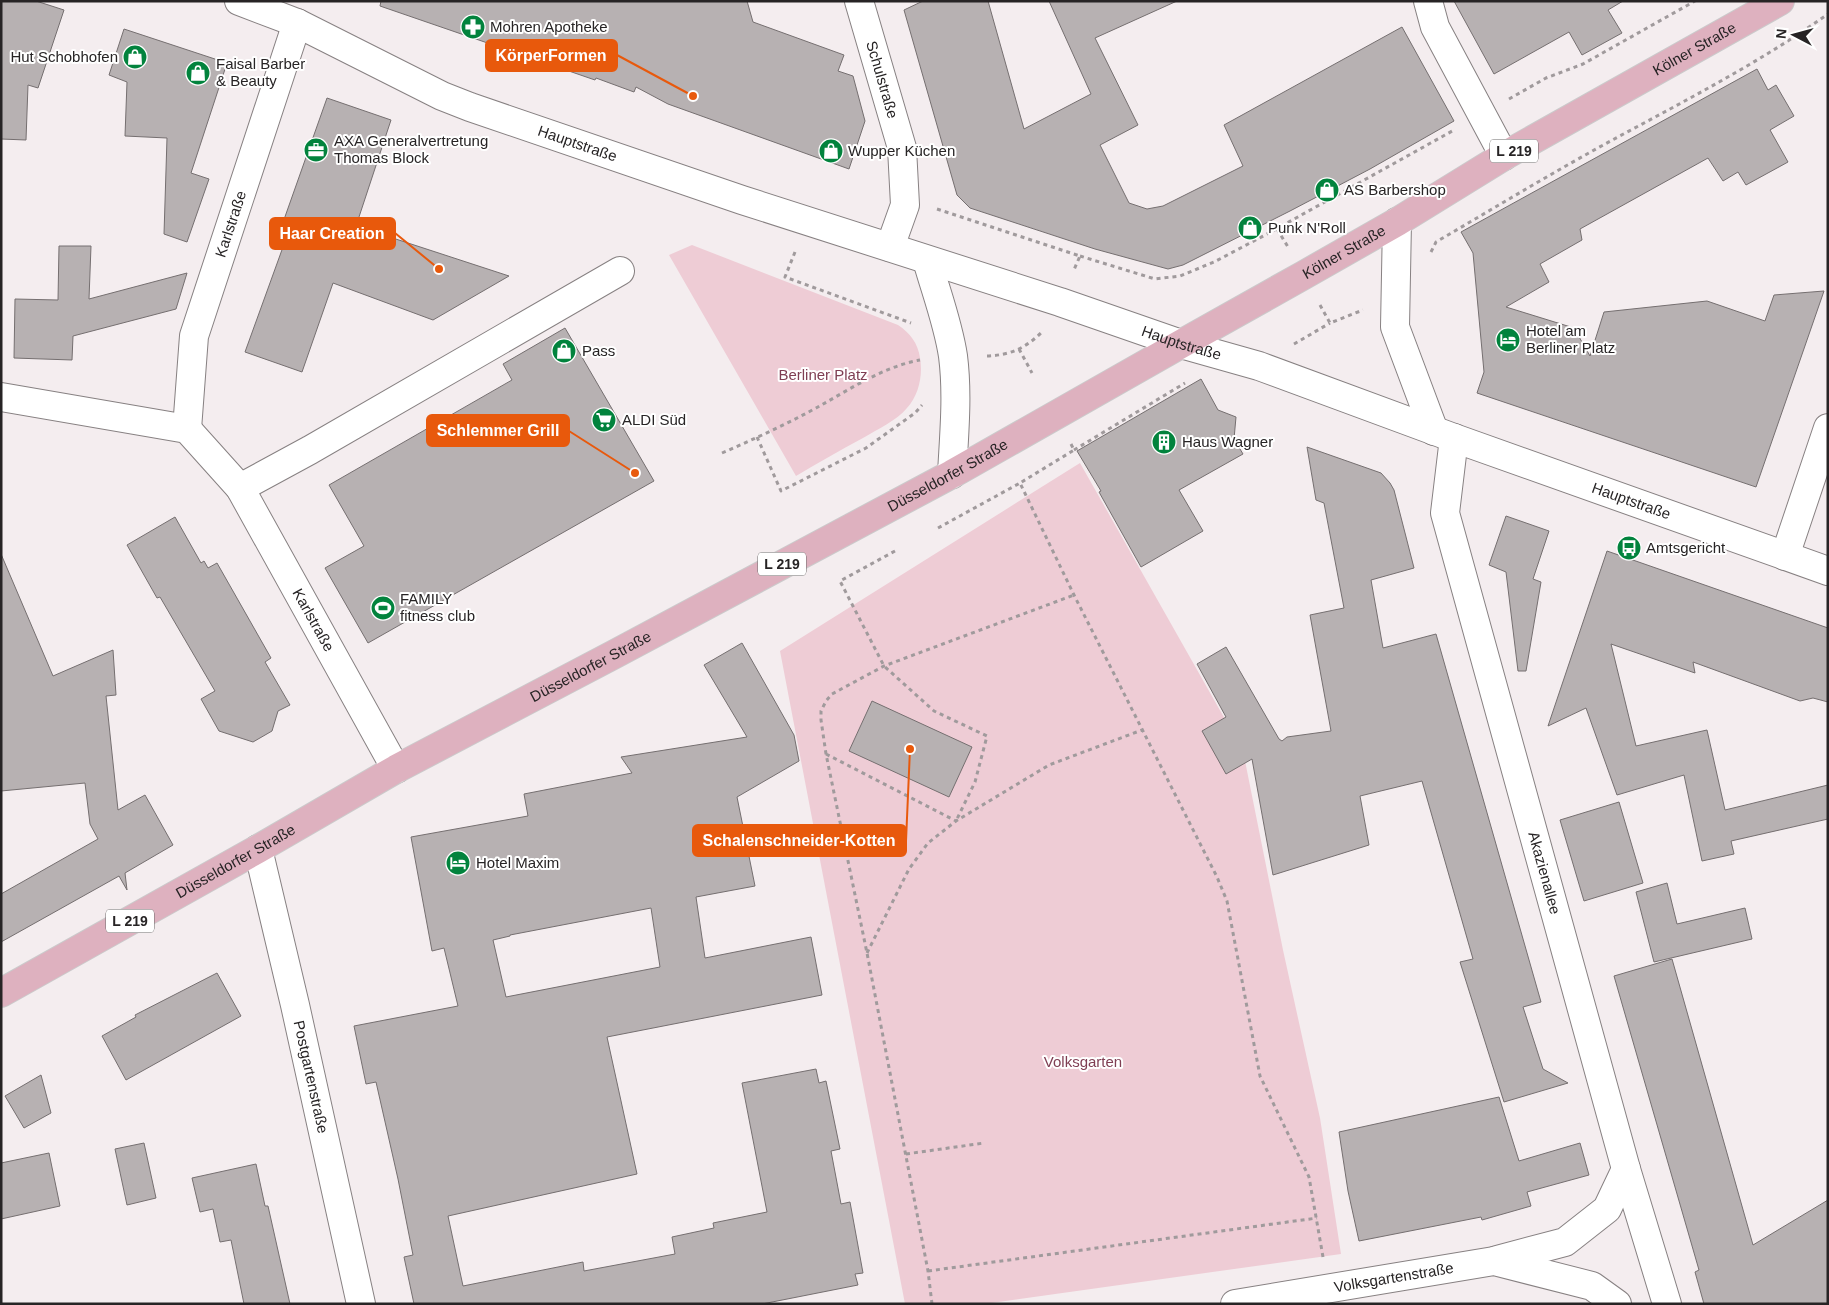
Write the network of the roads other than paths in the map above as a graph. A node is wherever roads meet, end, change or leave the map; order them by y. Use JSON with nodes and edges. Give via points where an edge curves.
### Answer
{"nodes":[{"id":1,"x":238,"y":1,"type":"edge"},
{"id":2,"x":859,"y":1,"type":"edge"},
{"id":3,"x":1428,"y":1,"type":"edge"},
{"id":4,"x":1780,"y":1,"type":"edge"},
{"id":5,"x":297,"y":23,"type":"junction"},
{"id":6,"x":1504,"y":156,"type":"junction"},
{"id":7,"x":1396,"y":222,"type":"junction"},
{"id":8,"x":890,"y":247,"type":"junction"},
{"id":9,"x":927,"y":260,"type":"junction"},
{"id":10,"x":620,"y":271,"type":"dead end"},
{"id":11,"x":1181,"y":344,"type":"junction"},
{"id":12,"x":1,"y":397,"type":"edge"},
{"id":13,"x":1828,"y":428,"type":"edge"},
{"id":14,"x":187,"y":429,"type":"junction"},
{"id":15,"x":1444,"y":434,"type":"junction"},
{"id":16,"x":952,"y":474,"type":"junction"},
{"id":17,"x":240,"y":488,"type":"junction"},
{"id":18,"x":1785,"y":556,"type":"junction"},
{"id":19,"x":1828,"y":571,"type":"edge"},
{"id":20,"x":396,"y":769,"type":"junction"},
{"id":21,"x":258,"y":849,"type":"junction"},
{"id":22,"x":1,"y":994,"type":"edge"},
{"id":23,"x":1626,"y":1169,"type":"junction"},
{"id":24,"x":1494,"y":1261,"type":"junction"},
{"id":25,"x":361,"y":1304,"type":"edge"},
{"id":26,"x":1235,"y":1304,"type":"edge"},
{"id":27,"x":1617,"y":1304,"type":"edge"},
{"id":28,"x":1667,"y":1304,"type":"edge"}],
"edges":[{"from":1,"to":5,"type":"street","name":"Hauptstraße"},
{"from":2,"to":8,"type":"street","name":"Schulstraße","via":[[902,148],[905,205]]},
{"from":3,"to":6,"type":"street","via":[[1435,27]]},
{"from":4,"to":6,"type":"main road","name":"Kölner Straße","number":"L 219"},
{"from":5,"to":8,"type":"street","name":"Hauptstraße","via":[[470,107],[671,177]]},
{"from":5,"to":14,"type":"street","name":"Karlstraße","via":[[194,336]]},
{"from":6,"to":7,"type":"main road","name":"Kölner Straße","number":"L 219"},
{"from":7,"to":11,"type":"main road","name":"Kölner Straße","number":"L 219"},
{"from":7,"to":15,"type":"street","via":[[1395,327]]},
{"from":8,"to":9,"type":"street","name":"Hauptstraße"},
{"from":9,"to":11,"type":"street","name":"Hauptstraße"},
{"from":9,"to":16,"type":"street","via":[[953,356],[956,398]]},
{"from":10,"to":17,"type":"street"},
{"from":11,"to":15,"type":"street","name":"Hauptstraße","via":[[1259,366]]},
{"from":11,"to":16,"type":"main road","name":"Düsseldorfer Straße","number":"L 219"},
{"from":12,"to":14,"type":"street"},
{"from":13,"to":18,"type":"street"},
{"from":14,"to":17,"type":"street","name":"Karlstraße"},
{"from":15,"to":18,"type":"street","name":"Hauptstraße"},
{"from":15,"to":23,"type":"street","name":"Akazienallee","via":[[1444,513]]},
{"from":16,"to":20,"type":"main road","name":"Düsseldorfer Straße","number":"L 219"},
{"from":17,"to":20,"type":"street","name":"Karlstraße"},
{"from":18,"to":19,"type":"street","name":"Hauptstraße"},
{"from":20,"to":21,"type":"main road","name":"Düsseldorfer Straße","number":"L 219"},
{"from":21,"to":22,"type":"main road","name":"Düsseldorfer Straße","number":"L 219"},
{"from":21,"to":25,"type":"street","name":"Postgartenstraße"},
{"from":23,"to":24,"type":"street","name":"Volksgartenstraße","via":[[1607,1209],[1565,1242]]},
{"from":23,"to":28,"type":"street","name":"Akazienallee"},
{"from":24,"to":26,"type":"street","name":"Volksgartenstraße"},
{"from":24,"to":27,"type":"street","name":"Volksgartenstraße","via":[[1592,1286]]}]}
